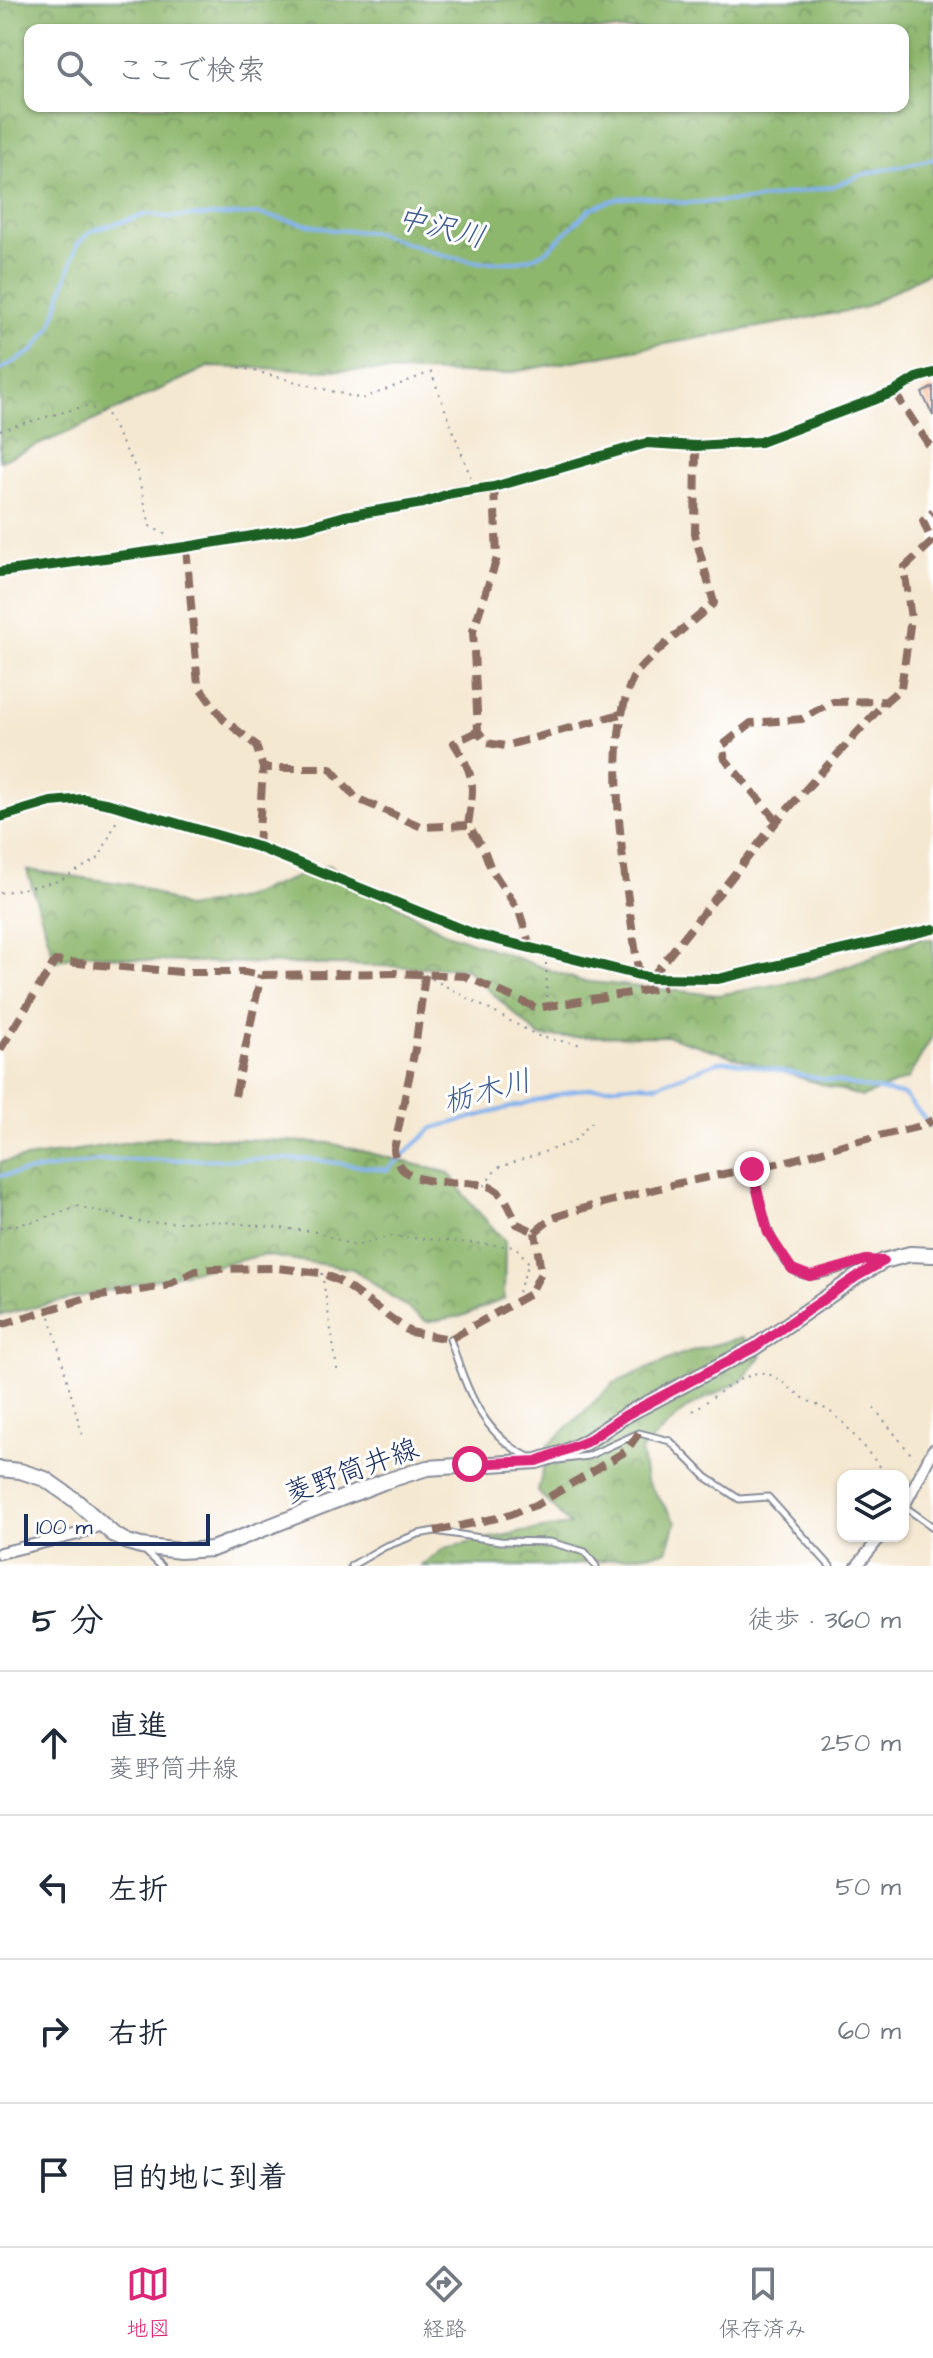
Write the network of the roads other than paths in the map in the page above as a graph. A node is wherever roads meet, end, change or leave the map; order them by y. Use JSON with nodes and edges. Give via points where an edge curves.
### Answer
{"nodes":[{"id":1,"x":933,"y":373,"type":"edge"},
{"id":2,"x":0,"y":572,"type":"edge"},
{"id":3,"x":0,"y":817,"type":"edge"},
{"id":4,"x":933,"y":929,"type":"edge"},
{"id":5,"x":752,"y":1169,"type":"dead end"},
{"id":6,"x":933,"y":1255,"type":"edge"},
{"id":7,"x":884,"y":1261,"type":"junction"},
{"id":8,"x":450,"y":1339,"type":"dead end"},
{"id":9,"x":933,"y":1450,"type":"edge"},
{"id":10,"x":537,"y":1461,"type":"junction"},
{"id":11,"x":0,"y":1469,"type":"edge"},
{"id":12,"x":909,"y":1496,"type":"edge"},
{"id":13,"x":909,"y":1510,"type":"edge"},
{"id":14,"x":100,"y":1525,"type":"junction"},
{"id":15,"x":933,"y":1527,"type":"edge"},
{"id":16,"x":876,"y":1542,"type":"edge"},
{"id":17,"x":141,"y":1546,"type":"junction"},
{"id":18,"x":0,"y":1553,"type":"edge"},
{"id":19,"x":161,"y":1566,"type":"edge"},
{"id":20,"x":351,"y":1566,"type":"edge"},
{"id":21,"x":596,"y":1566,"type":"edge"},
{"id":22,"x":830,"y":1566,"type":"edge"},
{"id":23,"x":857,"y":1566,"type":"edge"}],
"edges":[{"from":1,"to":2,"type":"street","via":[[760,442],[647,443],[423,503],[306,527]]},
{"from":3,"to":4,"type":"street","via":[[84,799],[123,808],[258,847],[474,934],[639,977],[718,979]]},
{"from":5,"to":7,"type":"lane","via":[[768,1233],[792,1269],[810,1276],[866,1260]]},
{"from":6,"to":7,"type":"main road","name":"菱野筒井線"},
{"from":7,"to":10,"type":"main road","name":"菱野筒井線","via":[[755,1347],[586,1442]]},
{"from":8,"to":10,"type":"lane","via":[[485,1419],[504,1442]]},
{"from":9,"to":12,"type":"street"},
{"from":10,"to":17,"type":"main road","name":"菱野筒井線","via":[[427,1468],[212,1549]]},
{"from":10,"to":22,"type":"lane","via":[[588,1456],[639,1433],[670,1441],[706,1477],[739,1499],[768,1497]]},
{"from":11,"to":14,"type":"main road","name":"菱野筒井線","via":[[45,1479]]},
{"from":13,"to":15,"type":"lane"},
{"from":14,"to":17,"type":"main road","name":"菱野筒井線"},
{"from":14,"to":18,"type":"street"},
{"from":16,"to":23,"type":"street"},
{"from":17,"to":19,"type":"lane"},
{"from":20,"to":21,"type":"lane","via":[[384,1547],[435,1531],[550,1542],[585,1552]]}]}
